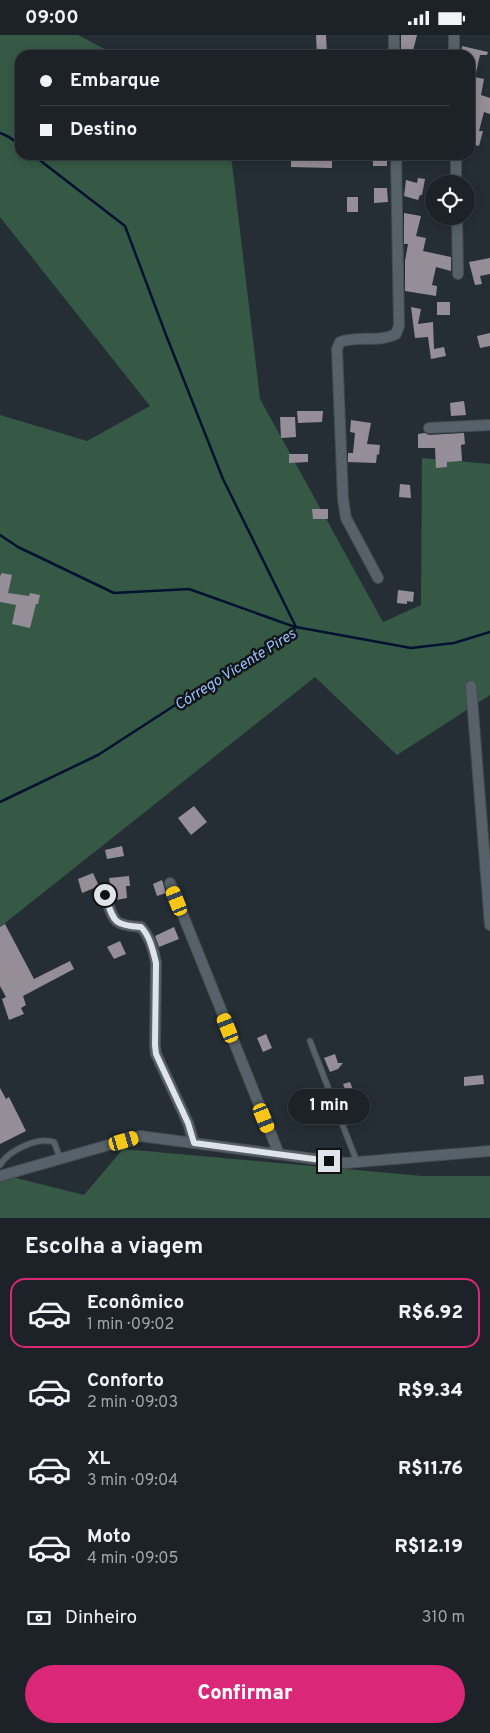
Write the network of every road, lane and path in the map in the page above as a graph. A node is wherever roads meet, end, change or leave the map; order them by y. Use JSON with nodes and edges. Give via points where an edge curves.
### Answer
{"nodes":[{"id":1,"x":394,"y":35,"type":"edge"},
{"id":2,"x":454,"y":35,"type":"edge"},
{"id":3,"x":394,"y":50,"type":"edge"},
{"id":4,"x":454,"y":50,"type":"edge"},
{"id":5,"x":396,"y":160,"type":"edge"},
{"id":6,"x":456,"y":160,"type":"edge"},
{"id":7,"x":456,"y":175,"type":"edge"},
{"id":8,"x":457,"y":225,"type":"edge"},
{"id":9,"x":458,"y":274,"type":"dead end"},
{"id":10,"x":490,"y":425,"type":"edge"},
{"id":11,"x":428,"y":427,"type":"dead end"},
{"id":12,"x":378,"y":578,"type":"dead end"},
{"id":13,"x":471,"y":686,"type":"dead end"},
{"id":14,"x":170,"y":883,"type":"dead end"},
{"id":15,"x":105,"y":895,"type":"dead end"},
{"id":16,"x":490,"y":925,"type":"edge"},
{"id":17,"x":310,"y":1041,"type":"dead end"},
{"id":18,"x":194,"y":1143,"type":"junction"},
{"id":19,"x":490,"y":1151,"type":"edge"},
{"id":20,"x":279,"y":1154,"type":"junction"},
{"id":21,"x":60,"y":1159,"type":"junction"},
{"id":22,"x":357,"y":1162,"type":"junction"},
{"id":23,"x":0,"y":1165,"type":"edge"},
{"id":24,"x":0,"y":1176,"type":"edge"}],
"edges":[{"from":1,"to":3,"type":"street"},
{"from":2,"to":4,"type":"street"},
{"from":5,"to":12,"type":"street","via":[[399,326],[396,334],[389,338],[347,339],[340,342],[337,349],[346,518]]},
{"from":6,"to":7,"type":"street"},
{"from":8,"to":9,"type":"street"},
{"from":10,"to":11,"type":"street"},
{"from":13,"to":16,"type":"street"},
{"from":14,"to":20,"type":"street"},
{"from":15,"to":18,"type":"street","via":[[116,922],[141,927],[154,951],[156,1054]]},
{"from":17,"to":22,"type":"lane"},
{"from":18,"to":20,"type":"street"},
{"from":18,"to":21,"type":"street","via":[[140,1136]]},
{"from":19,"to":22,"type":"street"},
{"from":20,"to":22,"type":"street"},
{"from":21,"to":23,"type":"lane","via":[[54,1141],[47,1140],[16,1149]]},
{"from":21,"to":24,"type":"street"}]}
